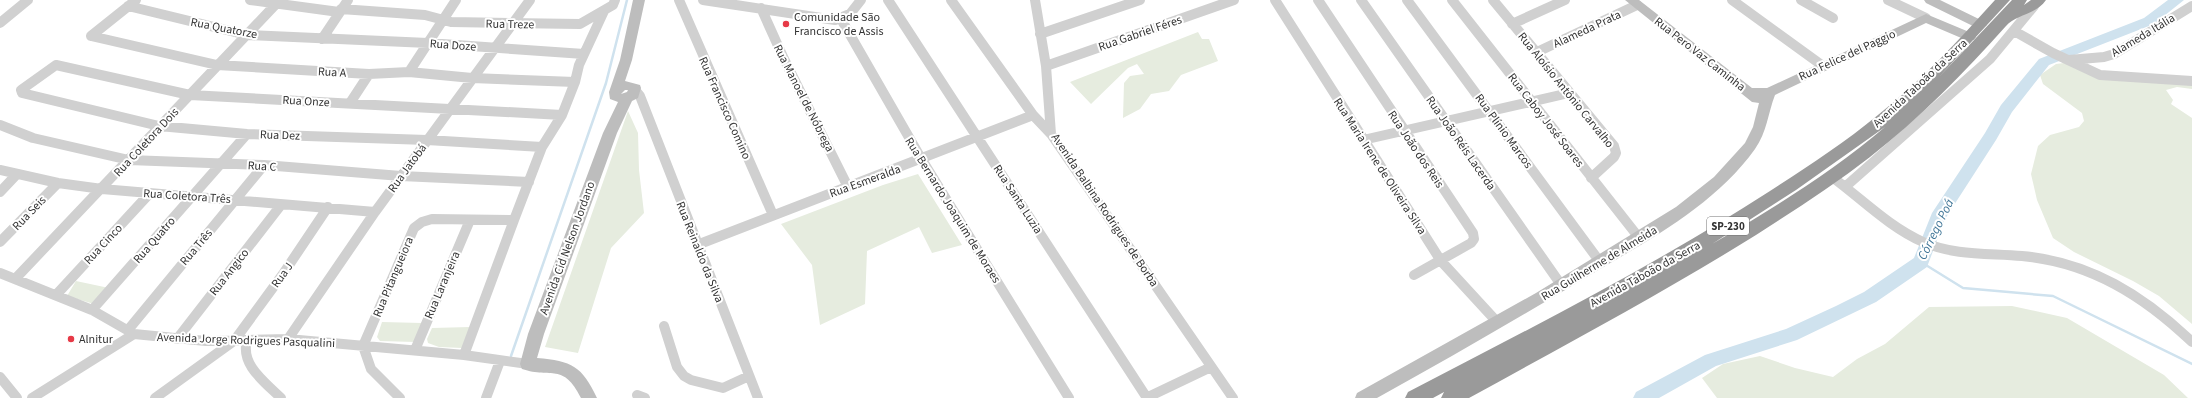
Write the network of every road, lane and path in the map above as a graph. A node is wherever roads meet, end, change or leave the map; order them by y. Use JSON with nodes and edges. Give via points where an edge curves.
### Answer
{"nodes":[{"id":1,"x":28,"y":0,"type":"edge"},
{"id":2,"x":136,"y":0,"type":"edge"},
{"id":3,"x":250,"y":0,"type":"edge"},
{"id":4,"x":348,"y":0,"type":"edge"},
{"id":5,"x":456,"y":0,"type":"edge"},
{"id":6,"x":530,"y":0,"type":"edge"},
{"id":7,"x":639,"y":0,"type":"edge"},
{"id":8,"x":679,"y":0,"type":"edge"},
{"id":9,"x":703,"y":0,"type":"edge"},
{"id":10,"x":707,"y":0,"type":"edge"},
{"id":11,"x":861,"y":0,"type":"edge"},
{"id":12,"x":888,"y":0,"type":"edge"},
{"id":13,"x":951,"y":0,"type":"edge"},
{"id":14,"x":1027,"y":0,"type":"edge"},
{"id":15,"x":1035,"y":0,"type":"edge"},
{"id":16,"x":1140,"y":0,"type":"edge"},
{"id":17,"x":1234,"y":0,"type":"edge"},
{"id":18,"x":1275,"y":0,"type":"edge"},
{"id":19,"x":1318,"y":0,"type":"edge"},
{"id":20,"x":1361,"y":0,"type":"edge"},
{"id":21,"x":1407,"y":0,"type":"edge"},
{"id":22,"x":1452,"y":0,"type":"edge"},
{"id":23,"x":1493,"y":0,"type":"edge"},
{"id":24,"x":1565,"y":0,"type":"edge"},
{"id":25,"x":1732,"y":0,"type":"edge"},
{"id":26,"x":1801,"y":0,"type":"edge"},
{"id":27,"x":1888,"y":0,"type":"edge"},
{"id":28,"x":1930,"y":0,"type":"edge"},
{"id":29,"x":2003,"y":0,"type":"edge"},
{"id":30,"x":2020,"y":0,"type":"edge"},
{"id":31,"x":614,"y":2,"type":"edge"},
{"id":32,"x":1634,"y":2,"type":"edge"},
{"id":33,"x":2037,"y":3,"type":"edge"},
{"id":34,"x":276,"y":4,"type":"junction"},
{"id":35,"x":128,"y":6,"type":"junction"},
{"id":36,"x":2192,"y":6,"type":"edge"},
{"id":37,"x":761,"y":8,"type":"junction"},
{"id":38,"x":1950,"y":9,"type":"junction"},
{"id":39,"x":340,"y":10,"type":"junction"},
{"id":40,"x":604,"y":11,"type":"junction"},
{"id":41,"x":1037,"y":15,"type":"junction"},
{"id":42,"x":1833,"y":18,"type":"dead end"},
{"id":43,"x":1926,"y":18,"type":"junction"},
{"id":44,"x":841,"y":19,"type":"junction"},
{"id":45,"x":441,"y":20,"type":"junction"},
{"id":46,"x":2002,"y":20,"type":"junction"},
{"id":47,"x":0,"y":23,"type":"edge"},
{"id":48,"x":514,"y":24,"type":"junction"},
{"id":49,"x":1512,"y":24,"type":"junction"},
{"id":50,"x":1939,"y":24,"type":"junction"},
{"id":51,"x":1976,"y":31,"type":"junction"},
{"id":52,"x":2012,"y":33,"type":"junction"},
{"id":53,"x":1040,"y":34,"type":"junction"},
{"id":54,"x":248,"y":35,"type":"junction"},
{"id":55,"x":322,"y":39,"type":"junction"},
{"id":56,"x":428,"y":43,"type":"junction"},
{"id":57,"x":495,"y":48,"type":"junction"},
{"id":58,"x":1537,"y":52,"type":"junction"},
{"id":59,"x":584,"y":54,"type":"junction"},
{"id":60,"x":2061,"y":57,"type":"junction"},
{"id":61,"x":626,"y":60,"type":"junction"},
{"id":62,"x":217,"y":65,"type":"junction"},
{"id":63,"x":1046,"y":66,"type":"junction"},
{"id":64,"x":1823,"y":66,"type":"junction"},
{"id":65,"x":409,"y":72,"type":"junction"},
{"id":66,"x":369,"y":74,"type":"junction"},
{"id":67,"x":472,"y":78,"type":"junction"},
{"id":68,"x":2192,"y":81,"type":"edge"},
{"id":69,"x":575,"y":82,"type":"junction"},
{"id":70,"x":21,"y":92,"type":"joint"},
{"id":71,"x":1769,"y":92,"type":"junction"},
{"id":72,"x":625,"y":93,"type":"junction"},
{"id":73,"x":1569,"y":93,"type":"junction"},
{"id":74,"x":1751,"y":93,"type":"junction"},
{"id":75,"x":190,"y":95,"type":"junction"},
{"id":76,"x":1531,"y":101,"type":"junction"},
{"id":77,"x":350,"y":103,"type":"junction"},
{"id":78,"x":1763,"y":107,"type":"junction"},
{"id":79,"x":450,"y":108,"type":"junction"},
{"id":80,"x":1489,"y":111,"type":"junction"},
{"id":81,"x":562,"y":114,"type":"junction"},
{"id":82,"x":1033,"y":115,"type":"junction"},
{"id":83,"x":1446,"y":121,"type":"junction"},
{"id":84,"x":0,"y":125,"type":"edge"},
{"id":85,"x":159,"y":126,"type":"junction"},
{"id":86,"x":1403,"y":130,"type":"junction"},
{"id":87,"x":247,"y":134,"type":"junction"},
{"id":88,"x":1051,"y":134,"type":"junction"},
{"id":89,"x":978,"y":137,"type":"junction"},
{"id":90,"x":427,"y":140,"type":"junction"},
{"id":91,"x":1363,"y":140,"type":"junction"},
{"id":92,"x":542,"y":147,"type":"junction"},
{"id":93,"x":129,"y":160,"type":"junction"},
{"id":94,"x":922,"y":160,"type":"junction"},
{"id":95,"x":220,"y":164,"type":"junction"},
{"id":96,"x":264,"y":165,"type":"junction"},
{"id":97,"x":0,"y":170,"type":"edge"},
{"id":98,"x":17,"y":174,"type":"junction"},
{"id":99,"x":402,"y":176,"type":"junction"},
{"id":100,"x":1592,"y":178,"type":"junction"},
{"id":101,"x":529,"y":182,"type":"junction"},
{"id":102,"x":1838,"y":182,"type":"junction"},
{"id":103,"x":58,"y":183,"type":"junction"},
{"id":104,"x":848,"y":187,"type":"junction"},
{"id":105,"x":102,"y":189,"type":"junction"},
{"id":106,"x":0,"y":192,"type":"edge"},
{"id":107,"x":150,"y":193,"type":"junction"},
{"id":108,"x":192,"y":196,"type":"junction"},
{"id":109,"x":235,"y":199,"type":"junction"},
{"id":110,"x":281,"y":205,"type":"junction"},
{"id":111,"x":328,"y":207,"type":"junction"},
{"id":112,"x":376,"y":212,"type":"junction"},
{"id":113,"x":773,"y":215,"type":"junction"},
{"id":114,"x":470,"y":220,"type":"junction"},
{"id":115,"x":514,"y":220,"type":"junction"},
{"id":116,"x":1640,"y":239,"type":"junction"},
{"id":117,"x":0,"y":242,"type":"edge"},
{"id":118,"x":697,"y":245,"type":"junction"},
{"id":119,"x":1441,"y":260,"type":"junction"},
{"id":120,"x":1600,"y":262,"type":"junction"},
{"id":121,"x":0,"y":273,"type":"edge"},
{"id":122,"x":1414,"y":275,"type":"dead end"},
{"id":123,"x":16,"y":278,"type":"junction"},
{"id":124,"x":1562,"y":286,"type":"junction"},
{"id":125,"x":56,"y":295,"type":"junction"},
{"id":126,"x":92,"y":310,"type":"junction"},
{"id":127,"x":1498,"y":323,"type":"junction"},
{"id":128,"x":664,"y":326,"type":"dead end"},
{"id":129,"x":131,"y":332,"type":"junction"},
{"id":130,"x":177,"y":339,"type":"junction"},
{"id":131,"x":288,"y":339,"type":"junction"},
{"id":132,"x":234,"y":340,"type":"junction"},
{"id":133,"x":247,"y":340,"type":"junction"},
{"id":134,"x":2192,"y":342,"type":"edge"},
{"id":135,"x":363,"y":346,"type":"junction"},
{"id":136,"x":415,"y":350,"type":"junction"},
{"id":137,"x":464,"y":355,"type":"junction"},
{"id":138,"x":500,"y":361,"type":"junction"},
{"id":139,"x":528,"y":364,"type":"junction"},
{"id":140,"x":1211,"y":367,"type":"junction"},
{"id":141,"x":749,"y":376,"type":"junction"},
{"id":142,"x":0,"y":377,"type":"edge"},
{"id":143,"x":17,"y":398,"type":"edge"},
{"id":144,"x":32,"y":398,"type":"edge"},
{"id":145,"x":155,"y":398,"type":"edge"},
{"id":146,"x":281,"y":398,"type":"edge"},
{"id":147,"x":400,"y":398,"type":"edge"},
{"id":148,"x":486,"y":398,"type":"edge"},
{"id":149,"x":589,"y":398,"type":"edge"},
{"id":150,"x":758,"y":398,"type":"edge"},
{"id":151,"x":1069,"y":398,"type":"edge"},
{"id":152,"x":1147,"y":398,"type":"edge"},
{"id":153,"x":1234,"y":398,"type":"edge"},
{"id":154,"x":1363,"y":398,"type":"edge"},
{"id":155,"x":1415,"y":398,"type":"edge"},
{"id":156,"x":1452,"y":398,"type":"edge"}],
"edges":[{"from":1,"to":47,"type":"street"},
{"from":2,"to":35,"type":"street"},
{"from":3,"to":34,"type":"street","name":"Rua Treze"},
{"from":4,"to":39,"type":"street"},
{"from":5,"to":45,"type":"street"},
{"from":6,"to":48,"type":"street","name":"Rua Jatobá"},
{"from":7,"to":61,"type":"street","name":"Avenida Cid Nelson Jordano"},
{"from":8,"to":113,"type":"street","name":"Rua Francisco Comino"},
{"from":9,"to":10,"type":"street"},
{"from":10,"to":37,"type":"street"},
{"from":11,"to":44,"type":"street","via":[[854,11]]},
{"from":12,"to":89,"type":"street","name":"Rua Santa Luzia"},
{"from":13,"to":82,"type":"street"},
{"from":14,"to":41,"type":"street"},
{"from":15,"to":41,"type":"street","name":"Avenida Balbina Rodrigues de Borba"},
{"from":16,"to":53,"type":"street"},
{"from":17,"to":63,"type":"street","name":"Rua Gabriel Féres"},
{"from":18,"to":91,"type":"street","name":"Rua Maria Irene de Oliveira Silva"},
{"from":19,"to":86,"type":"street","name":"Rua João dos Reis"},
{"from":20,"to":83,"type":"street","name":"Rua João Réis Lacerda"},
{"from":21,"to":80,"type":"street","name":"Rua Plínio Marcos"},
{"from":22,"to":76,"type":"street","name":"Rua Caboy José Soares"},
{"from":23,"to":49,"type":"street","name":"Rua Aloísio Antônio Carvalho"},
{"from":24,"to":49,"type":"street"},
{"from":25,"to":64,"type":"street"},
{"from":26,"to":42,"type":"street"},
{"from":27,"to":43,"type":"street"},
{"from":28,"to":38,"type":"street"},
{"from":29,"to":51,"type":"highway","name":"Avenida Taboão da Serra","number":"SP-230"},
{"from":30,"to":46,"type":"highway","name":"Avenida Taboão da Serra","number":"SP-230"},
{"from":31,"to":40,"type":"street"},
{"from":32,"to":58,"type":"street","name":"Alameda Prata"},
{"from":32,"to":74,"type":"street","name":"Rua Pero Vaz Caminha"},
{"from":33,"to":46,"type":"highway"},
{"from":33,"to":52,"type":"street"},
{"from":34,"to":39,"type":"street","name":"Rua Treze"},
{"from":34,"to":54,"type":"street","name":"Rua Coletora Dois"},
{"from":35,"to":54,"type":"street","name":"Rua Quatorze"},
{"from":35,"to":62,"type":"street","name":"Rua A","via":[[91,36]]},
{"from":36,"to":60,"type":"street","name":"Alameda Itália","via":[[2114,54],[2104,57]]},
{"from":37,"to":44,"type":"street"},
{"from":37,"to":104,"type":"street","name":"Rua Manoel de Nóbrega"},
{"from":38,"to":50,"type":"street","via":[[1953,19]]},
{"from":38,"to":51,"type":"street"},
{"from":39,"to":45,"type":"street","name":"Rua Treze","via":[[425,15]]},
{"from":39,"to":55,"type":"street"},
{"from":40,"to":48,"type":"street","name":"Rua Treze","via":[[580,24]]},
{"from":40,"to":59,"type":"street"},
{"from":41,"to":53,"type":"street","name":"Avenida Balbina Rodrigues de Borba"},
{"from":43,"to":50,"type":"street"},
{"from":43,"to":64,"type":"street","name":"Rua Felice del Paggio"},
{"from":44,"to":94,"type":"street","name":"Rua Bernardo Joaquim de Moraes"},
{"from":45,"to":48,"type":"street","name":"Rua Treze"},
{"from":45,"to":56,"type":"street"},
{"from":46,"to":102,"type":"highway","name":"Avenida Taboão da Serra","number":"SP-230","via":[[1964,62],[1866,151]]},
{"from":48,"to":57,"type":"street","name":"Rua Jatobá"},
{"from":49,"to":58,"type":"street","name":"Rua Aloísio Antônio Carvalho"},
{"from":50,"to":51,"type":"street"},
{"from":51,"to":155,"type":"highway","name":"Avenida Taboão da Serra","number":"SP-230","via":[[1924,83],[1884,118],[1837,154],[1730,225],[1656,269]]},
{"from":52,"to":60,"type":"street","via":[[2041,50]]},
{"from":52,"to":102,"type":"street","via":[[1990,60],[1947,100]]},
{"from":53,"to":63,"type":"street","name":"Avenida Balbina Rodrigues de Borba"},
{"from":54,"to":55,"type":"street","name":"Rua Quatorze"},
{"from":54,"to":62,"type":"street","name":"Rua Coletora Dois"},
{"from":55,"to":56,"type":"street","name":"Rua Doze"},
{"from":56,"to":57,"type":"street","name":"Rua Doze"},
{"from":56,"to":65,"type":"street"},
{"from":57,"to":59,"type":"street","name":"Rua Doze"},
{"from":57,"to":67,"type":"street","name":"Rua Jatobá"},
{"from":58,"to":73,"type":"street","name":"Rua Aloísio Antônio Carvalho"},
{"from":59,"to":69,"type":"street"},
{"from":60,"to":68,"type":"street","via":[[2100,75]]},
{"from":61,"to":72,"type":"street","name":"Avenida Cid Nelson Jordano"},
{"from":61,"to":72,"type":"street","name":"Avenida Cid Nelson Jordano"},
{"from":62,"to":66,"type":"street","name":"Rua A"},
{"from":62,"to":75,"type":"street","name":"Rua Coletora Dois"},
{"from":63,"to":88,"type":"street","name":"Avenida Balbina Rodrigues de Borba"},
{"from":64,"to":71,"type":"street","name":"Rua Felice del Paggio"},
{"from":65,"to":66,"type":"street","name":"Rua A"},
{"from":65,"to":67,"type":"street","name":"Rua A"},
{"from":66,"to":77,"type":"street"},
{"from":67,"to":69,"type":"street","name":"Rua A"},
{"from":67,"to":79,"type":"street","name":"Rua Jatobá"},
{"from":69,"to":81,"type":"street"},
{"from":70,"to":75,"type":"street","name":"Rua Onze","via":[[54,65]]},
{"from":70,"to":85,"type":"street","name":"Rua Dez"},
{"from":71,"to":74,"type":"street"},
{"from":71,"to":78,"type":"street","name":"Rua Guilherme de Almeida"},
{"from":72,"to":118,"type":"street","name":"Rua Reinaldo da Silva","via":[[643,105]]},
{"from":72,"to":139,"type":"street","name":"Avenida Cid Nelson Jordano","via":[[536,334]]},
{"from":73,"to":76,"type":"street"},
{"from":73,"to":100,"type":"street","name":"Rua Aloísio Antônio Carvalho","via":[[1616,150],[1614,156]]},
{"from":74,"to":78,"type":"street"},
{"from":75,"to":77,"type":"street","name":"Rua Onze"},
{"from":75,"to":85,"type":"street","name":"Rua Coletora Dois"},
{"from":76,"to":80,"type":"street"},
{"from":76,"to":100,"type":"street","name":"Rua Caboy José Soares"},
{"from":77,"to":79,"type":"street","name":"Rua Onze"},
{"from":78,"to":116,"type":"street","name":"Rua Guilherme de Almeida","via":[[1757,136],[1740,158],[1720,179]]},
{"from":79,"to":81,"type":"street","name":"Rua Onze"},
{"from":79,"to":90,"type":"street","name":"Rua Jatobá"},
{"from":80,"to":83,"type":"street"},
{"from":80,"to":120,"type":"street","name":"Rua Plínio Marcos"},
{"from":81,"to":92,"type":"street"},
{"from":82,"to":88,"type":"street"},
{"from":82,"to":89,"type":"street","name":"Rua Esmeralda"},
{"from":83,"to":86,"type":"street"},
{"from":83,"to":124,"type":"street","name":"Rua João Réis Lacerda"},
{"from":84,"to":93,"type":"street","name":"Rua C","via":[[33,138]]},
{"from":85,"to":87,"type":"street","name":"Rua Dez"},
{"from":85,"to":93,"type":"street","name":"Rua Coletora Dois"},
{"from":86,"to":91,"type":"street"},
{"from":86,"to":119,"type":"street","name":"Rua João dos Reis","via":[[1473,234],[1471,244]]},
{"from":87,"to":90,"type":"street","name":"Rua Dez"},
{"from":87,"to":95,"type":"street","name":"Rua Quatro"},
{"from":88,"to":140,"type":"street","name":"Avenida Balbina Rodrigues de Borba"},
{"from":89,"to":94,"type":"street","name":"Rua Esmeralda"},
{"from":89,"to":152,"type":"street","name":"Rua Santa Luzia"},
{"from":90,"to":92,"type":"street","name":"Rua Dez"},
{"from":90,"to":99,"type":"street","name":"Rua Jatobá"},
{"from":91,"to":119,"type":"street","name":"Rua Maria Irene de Oliveira Silva"},
{"from":92,"to":101,"type":"street"},
{"from":93,"to":95,"type":"street","name":"Rua C"},
{"from":93,"to":105,"type":"street","name":"Rua Coletora Dois"},
{"from":94,"to":104,"type":"street","name":"Rua Esmeralda"},
{"from":94,"to":151,"type":"street","name":"Rua Bernardo Joaquim de Moraes"},
{"from":95,"to":96,"type":"street","name":"Rua C"},
{"from":95,"to":108,"type":"street","name":"Rua Quatro"},
{"from":96,"to":99,"type":"street","name":"Rua C"},
{"from":96,"to":109,"type":"street","name":"Rua Três"},
{"from":97,"to":98,"type":"street","name":"Rua Coletora Três"},
{"from":98,"to":103,"type":"street","name":"Rua Coletora Três"},
{"from":98,"to":106,"type":"street"},
{"from":99,"to":101,"type":"street","name":"Rua C"},
{"from":99,"to":112,"type":"street","name":"Rua Jatobá"},
{"from":100,"to":116,"type":"street","name":"Rua Caboy José Soares"},
{"from":101,"to":115,"type":"street"},
{"from":102,"to":134,"type":"street","via":[[1875,213],[1915,238],[1939,247],[1964,253],[2024,256],[2082,267],[2133,293]]},
{"from":102,"to":156,"type":"highway","name":"Avenida Taboão da Serra","number":"SP-230","via":[[1776,214],[1654,288]]},
{"from":103,"to":105,"type":"street","name":"Rua Coletora Três"},
{"from":103,"to":117,"type":"street","name":"Rua Seis"},
{"from":104,"to":113,"type":"street","name":"Rua Esmeralda"},
{"from":105,"to":107,"type":"street","name":"Rua Coletora Três"},
{"from":105,"to":123,"type":"street","name":"Rua Coletora Dois"},
{"from":107,"to":108,"type":"street","name":"Rua Coletora Três"},
{"from":107,"to":125,"type":"street","name":"Rua Cinco"},
{"from":108,"to":109,"type":"street","name":"Rua Coletora Três"},
{"from":108,"to":126,"type":"street","name":"Rua Quatro"},
{"from":109,"to":110,"type":"street","name":"Rua Coletora Três"},
{"from":109,"to":129,"type":"street","name":"Rua Três"},
{"from":110,"to":111,"type":"street","name":"Rua Coletora Três"},
{"from":110,"to":130,"type":"street","name":"Rua Angico"},
{"from":111,"to":112,"type":"street","name":"Rua Coletora Três"},
{"from":111,"to":132,"type":"street","name":"Rua J"},
{"from":112,"to":131,"type":"street","name":"Rua Jatobá"},
{"from":113,"to":118,"type":"street","name":"Rua Esmeralda"},
{"from":114,"to":115,"type":"street","name":"Rua Pitangueiora"},
{"from":114,"to":135,"type":"street","name":"Rua Pitangueiora","via":[[432,219],[414,228]]},
{"from":114,"to":136,"type":"street","name":"Rua Laranjeira"},
{"from":115,"to":137,"type":"street"},
{"from":116,"to":120,"type":"street","name":"Rua Guilherme de Almeida"},
{"from":118,"to":141,"type":"street","name":"Rua Reinaldo da Silva"},
{"from":119,"to":122,"type":"street","name":"Rua João dos Reis"},
{"from":119,"to":127,"type":"street","name":"Rua Maria Irene de Oliveira Silva"},
{"from":120,"to":124,"type":"street","name":"Rua Guilherme de Almeida"},
{"from":121,"to":123,"type":"street","name":"Avenida Jorge Rodrigues Pasqualini"},
{"from":123,"to":125,"type":"street","name":"Avenida Jorge Rodrigues Pasqualini"},
{"from":124,"to":127,"type":"street","name":"Rua Guilherme de Almeida"},
{"from":125,"to":126,"type":"street","name":"Avenida Jorge Rodrigues Pasqualini"},
{"from":126,"to":129,"type":"street","name":"Avenida Jorge Rodrigues Pasqualini"},
{"from":127,"to":154,"type":"street","name":"Rua Guilherme de Almeida"},
{"from":128,"to":141,"type":"street","via":[[677,367],[684,376],[724,388]]},
{"from":129,"to":130,"type":"street","name":"Avenida Jorge Rodrigues Pasqualini"},
{"from":129,"to":144,"type":"street","name":"Rua Três"},
{"from":130,"to":132,"type":"street","name":"Avenida Jorge Rodrigues Pasqualini"},
{"from":131,"to":133,"type":"street","name":"Avenida Jorge Rodrigues Pasqualini"},
{"from":131,"to":135,"type":"street","name":"Avenida Jorge Rodrigues Pasqualini"},
{"from":132,"to":133,"type":"street","name":"Avenida Jorge Rodrigues Pasqualini"},
{"from":132,"to":145,"type":"street","name":"Rua J"},
{"from":133,"to":146,"type":"street","via":[[244,352],[255,372]]},
{"from":135,"to":136,"type":"street","name":"Avenida Jorge Rodrigues Pasqualini"},
{"from":135,"to":147,"type":"street","via":[[365,363],[369,369]]},
{"from":136,"to":137,"type":"street","name":"Avenida Jorge Rodrigues Pasqualini"},
{"from":137,"to":138,"type":"street","name":"Avenida Jorge Rodrigues Pasqualini"},
{"from":138,"to":139,"type":"street","name":"Avenida Jorge Rodrigues Pasqualini"},
{"from":138,"to":148,"type":"street"},
{"from":139,"to":149,"type":"street","via":[[569,370],[577,376]]},
{"from":140,"to":152,"type":"street"},
{"from":140,"to":153,"type":"street","name":"Avenida Balbina Rodrigues de Borba"},
{"from":141,"to":150,"type":"street","name":"Rua Reinaldo da Silva"},
{"from":142,"to":143,"type":"street"}]}
